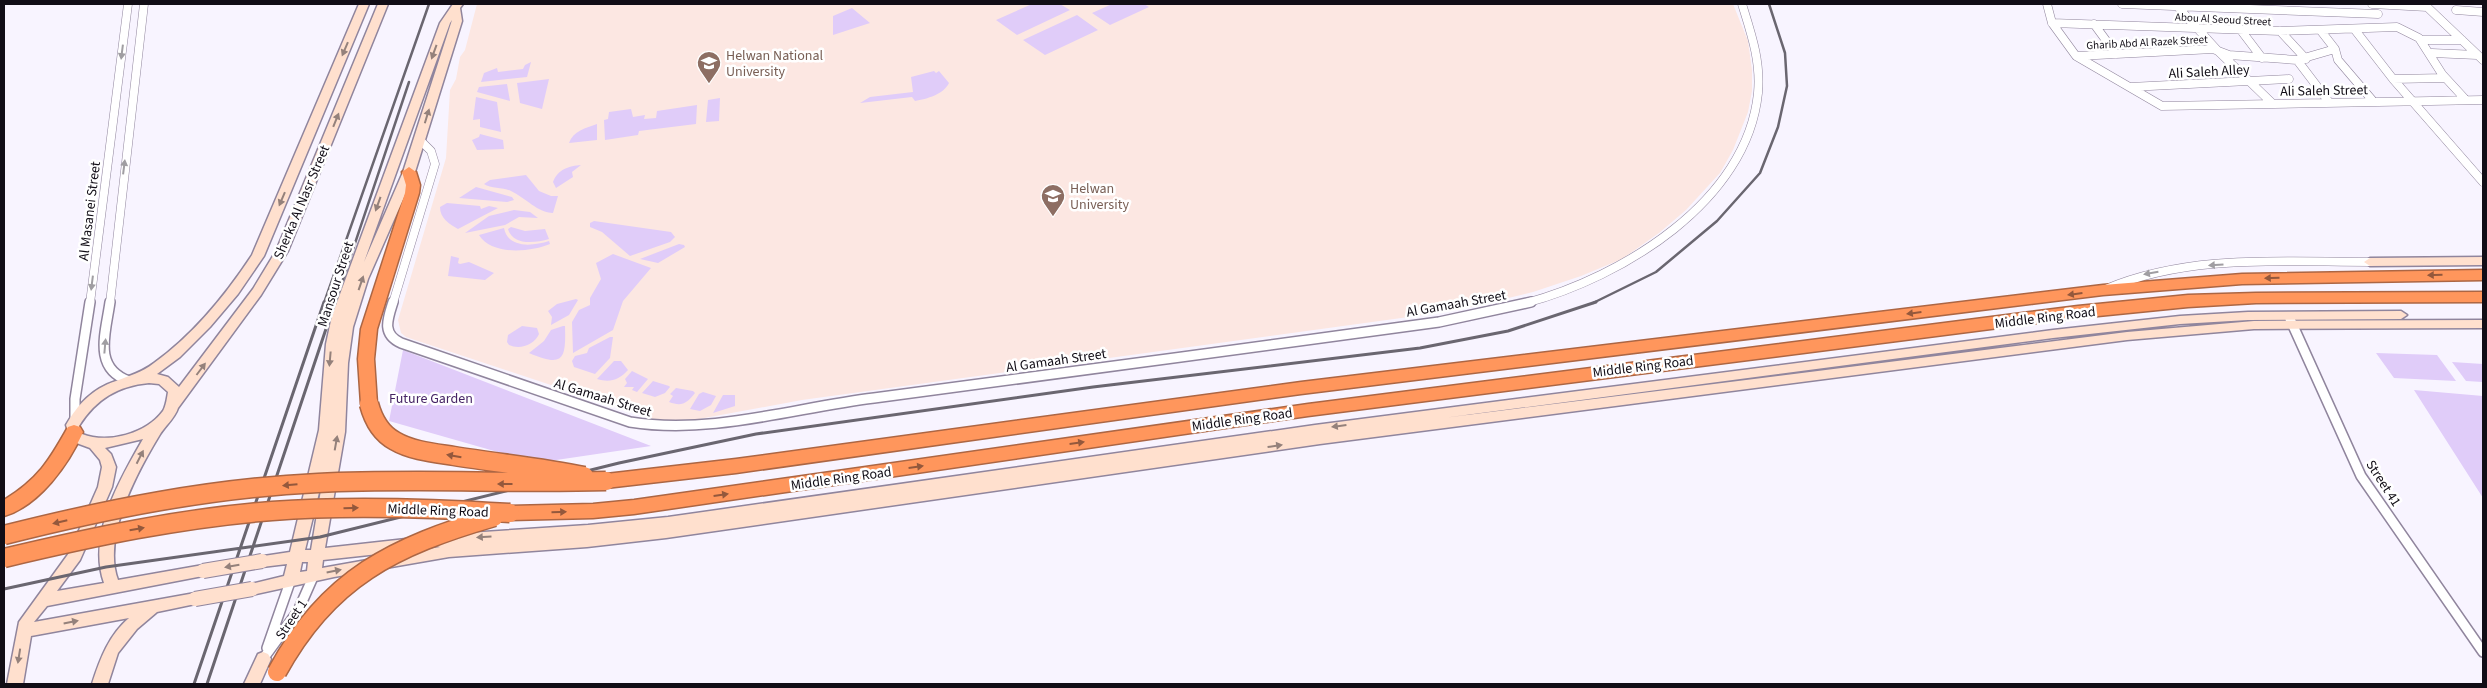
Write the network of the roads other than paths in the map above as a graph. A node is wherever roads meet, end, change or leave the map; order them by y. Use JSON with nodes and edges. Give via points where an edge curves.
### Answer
{"nodes":[{"id":1,"x":128,"y":4,"type":"edge"},
{"id":2,"x":144,"y":4,"type":"edge"},
{"id":3,"x":364,"y":4,"type":"edge"},
{"id":4,"x":383,"y":4,"type":"edge"},
{"id":5,"x":1742,"y":4,"type":"edge"},
{"id":6,"x":2047,"y":4,"type":"edge"},
{"id":7,"x":2122,"y":4,"type":"edge"},
{"id":8,"x":2131,"y":4,"type":"edge"},
{"id":9,"x":2372,"y":4,"type":"edge"},
{"id":10,"x":2181,"y":5,"type":"edge"},
{"id":11,"x":2426,"y":5,"type":"edge"},
{"id":12,"x":457,"y":6,"type":"edge"},
{"id":13,"x":2247,"y":6,"type":"edge"},
{"id":14,"x":2456,"y":10,"type":"dead end"},
{"id":15,"x":2483,"y":12,"type":"edge"},
{"id":16,"x":2378,"y":14,"type":"junction"},
{"id":17,"x":2052,"y":23,"type":"junction"},
{"id":18,"x":2094,"y":24,"type":"junction"},
{"id":19,"x":2384,"y":26,"type":"junction"},
{"id":20,"x":2195,"y":27,"type":"junction"},
{"id":21,"x":2393,"y":27,"type":"joint"},
{"id":22,"x":2240,"y":29,"type":"junction"},
{"id":23,"x":2355,"y":30,"type":"junction"},
{"id":24,"x":2280,"y":31,"type":"junction"},
{"id":25,"x":2321,"y":31,"type":"junction"},
{"id":26,"x":2421,"y":40,"type":"junction"},
{"id":27,"x":2462,"y":40,"type":"junction"},
{"id":28,"x":2335,"y":49,"type":"junction"},
{"id":29,"x":2217,"y":50,"type":"junction"},
{"id":30,"x":2432,"y":53,"type":"junction"},
{"id":31,"x":2116,"y":54,"type":"junction"},
{"id":32,"x":2076,"y":56,"type":"junction"},
{"id":33,"x":2262,"y":58,"type":"junction"},
{"id":34,"x":2480,"y":58,"type":"edge"},
{"id":35,"x":2306,"y":59,"type":"junction"},
{"id":36,"x":2298,"y":60,"type":"junction"},
{"id":37,"x":2445,"y":78,"type":"junction"},
{"id":38,"x":2289,"y":79,"type":"dead end"},
{"id":39,"x":2393,"y":79,"type":"junction"},
{"id":40,"x":2249,"y":81,"type":"junction"},
{"id":41,"x":2130,"y":87,"type":"junction"},
{"id":42,"x":2465,"y":99,"type":"junction"},
{"id":43,"x":2413,"y":100,"type":"junction"},
{"id":44,"x":2483,"y":100,"type":"edge"},
{"id":45,"x":2372,"y":101,"type":"junction"},
{"id":46,"x":2329,"y":102,"type":"junction"},
{"id":47,"x":2273,"y":104,"type":"junction"},
{"id":48,"x":420,"y":140,"type":"junction"},
{"id":49,"x":408,"y":172,"type":"junction"},
{"id":50,"x":2483,"y":182,"type":"edge"},
{"id":51,"x":122,"y":190,"type":"junction"},
{"id":52,"x":104,"y":194,"type":"junction"},
{"id":53,"x":2483,"y":261,"type":"edge"},
{"id":54,"x":2370,"y":262,"type":"joint"},
{"id":55,"x":2483,"y":275,"type":"edge"},
{"id":56,"x":2104,"y":290,"type":"junction"},
{"id":57,"x":2483,"y":297,"type":"edge"},
{"id":58,"x":2483,"y":316,"type":"edge"},
{"id":59,"x":2290,"y":319,"type":"junction"},
{"id":60,"x":2483,"y":324,"type":"edge"},
{"id":61,"x":135,"y":380,"type":"junction"},
{"id":62,"x":171,"y":408,"type":"junction"},
{"id":63,"x":161,"y":421,"type":"junction"},
{"id":64,"x":74,"y":426,"type":"junction"},
{"id":65,"x":95,"y":445,"type":"junction"},
{"id":66,"x":606,"y":481,"type":"junction"},
{"id":67,"x":4,"y":509,"type":"edge"},
{"id":68,"x":510,"y":513,"type":"junction"},
{"id":69,"x":4,"y":535,"type":"edge"},
{"id":70,"x":316,"y":555,"type":"junction"},
{"id":71,"x":4,"y":558,"type":"edge"},
{"id":72,"x":296,"y":558,"type":"junction"},
{"id":73,"x":312,"y":577,"type":"junction"},
{"id":74,"x":290,"y":582,"type":"junction"},
{"id":75,"x":113,"y":586,"type":"junction"},
{"id":76,"x":44,"y":600,"type":"junction"},
{"id":77,"x":155,"y":606,"type":"junction"},
{"id":78,"x":23,"y":631,"type":"junction"},
{"id":79,"x":2483,"y":652,"type":"edge"},
{"id":80,"x":271,"y":672,"type":"edge"},
{"id":81,"x":15,"y":684,"type":"edge"},
{"id":82,"x":100,"y":684,"type":"edge"},
{"id":83,"x":252,"y":684,"type":"edge"}],
"edges":[{"from":1,"to":52,"type":"street","name":"Al Masanei Street","one_way":true},
{"from":51,"to":2,"type":"street","one_way":true},
{"from":3,"to":61,"type":"main road","name":"Sherka Al Nasr Street","one_way":true,"via":[[258,256],[195,336],[171,358]]},
{"from":62,"to":4,"type":"main road","name":"Sherka Al Nasr Street","one_way":true,"via":[[257,292],[278,258]]},
{"from":5,"to":48,"type":"street","name":"Al Gamaah Street","via":[[1755,40],[1759,82],[1751,126],[1738,156],[1712,192],[1673,231],[1630,261],[1582,284],[1518,305],[1439,322],[827,404],[692,426],[656,427],[630,422],[391,338],[387,329],[388,319],[435,164],[431,150]]},
{"from":6,"to":17,"type":"street"},
{"from":7,"to":8,"type":"street"},
{"from":8,"to":10,"type":"street"},
{"from":9,"to":11,"type":"street"},
{"from":9,"to":16,"type":"street"},
{"from":10,"to":13,"type":"street"},
{"from":10,"to":20,"type":"street"},
{"from":11,"to":27,"type":"street"},
{"from":48,"to":12,"type":"main road","name":"Mansour Street","one_way":true,"via":[[457,21]]},
{"from":12,"to":72,"type":"main road","name":"Mansour Street","one_way":true,"via":[[445,23],[338,316],[330,354],[328,412],[322,449]]},
{"from":13,"to":16,"type":"street"},
{"from":14,"to":15,"type":"street"},
{"from":16,"to":19,"type":"street"},
{"from":17,"to":18,"type":"street","name":"Abou Al Seoud Street"},
{"from":17,"to":32,"type":"street"},
{"from":18,"to":20,"type":"street","name":"Abou Al Seoud Street"},
{"from":18,"to":31,"type":"street"},
{"from":19,"to":21,"type":"street","name":"Abou Al Seoud Street"},
{"from":19,"to":23,"type":"street","name":"Abou Al Seoud Street"},
{"from":20,"to":22,"type":"street","name":"Abou Al Seoud Street"},
{"from":20,"to":29,"type":"street"},
{"from":21,"to":26,"type":"street","via":[[2406,30]]},
{"from":22,"to":24,"type":"street","name":"Abou Al Seoud Street"},
{"from":22,"to":33,"type":"street"},
{"from":23,"to":25,"type":"street","name":"Abou Al Seoud Street"},
{"from":23,"to":39,"type":"street"},
{"from":24,"to":25,"type":"street","name":"Abou Al Seoud Street"},
{"from":24,"to":35,"type":"street"},
{"from":25,"to":28,"type":"street"},
{"from":26,"to":27,"type":"street"},
{"from":26,"to":30,"type":"street"},
{"from":27,"to":34,"type":"street"},
{"from":28,"to":35,"type":"street","name":"Gharib Abd Al Razek Street"},
{"from":28,"to":45,"type":"street","via":[[2338,60]]},
{"from":29,"to":31,"type":"street","name":"Gharib Abd Al Razek Street"},
{"from":29,"to":33,"type":"street","name":"Gharib Abd Al Razek Street","via":[[2226,55]]},
{"from":29,"to":40,"type":"street"},
{"from":30,"to":34,"type":"street"},
{"from":30,"to":37,"type":"street"},
{"from":31,"to":32,"type":"street","name":"Gharib Abd Al Razek Street"},
{"from":32,"to":41,"type":"street"},
{"from":33,"to":36,"type":"street","name":"Gharib Abd Al Razek Street"},
{"from":35,"to":36,"type":"street","name":"Gharib Abd Al Razek Street"},
{"from":36,"to":46,"type":"street"},
{"from":37,"to":39,"type":"street"},
{"from":37,"to":42,"type":"street"},
{"from":38,"to":40,"type":"street","name":"Ali Saleh Alley"},
{"from":39,"to":43,"type":"street"},
{"from":40,"to":41,"type":"street","name":"Ali Saleh Alley"},
{"from":40,"to":47,"type":"street"},
{"from":41,"to":47,"type":"street","name":"Ali Saleh Street","via":[[2155,104],[2165,106]]},
{"from":42,"to":43,"type":"street","name":"Ali Saleh Street"},
{"from":42,"to":44,"type":"street","name":"Ali Saleh Street"},
{"from":43,"to":45,"type":"street","name":"Ali Saleh Street"},
{"from":43,"to":50,"type":"street"},
{"from":45,"to":46,"type":"street","name":"Ali Saleh Street"},
{"from":46,"to":47,"type":"street","name":"Ali Saleh Street"},
{"from":48,"to":49,"type":"main road","name":"Mansour Street"},
{"from":66,"to":49,"type":"highway","one_way":true,"bridge":true,"via":[[406,446],[391,439],[372,417],[366,359],[369,328],[412,192]]},
{"from":70,"to":49,"type":"main road","name":"Mansour Street","one_way":true,"via":[[338,432],[347,327],[362,279]]},
{"from":51,"to":52,"type":"street"},
{"from":61,"to":51,"type":"street","one_way":true,"via":[[112,374],[104,360]]},
{"from":52,"to":64,"type":"street","name":"Al Masanei Street","one_way":true},
{"from":53,"to":54,"type":"main road"},
{"from":54,"to":56,"type":"street","one_way":true,"via":[[2264,262],[2199,267],[2142,275]]},
{"from":55,"to":56,"type":"highway","name":"Middle Ring Road","one_way":true,"via":[[2251,278]]},
{"from":56,"to":66,"type":"highway","name":"Middle Ring Road","one_way":true,"via":[[1301,388]]},
{"from":68,"to":57,"type":"highway","name":"Middle Ring Road","one_way":true,"via":[[634,507],[1317,408],[2107,309],[2247,298]]},
{"from":58,"to":59,"type":"main road"},
{"from":59,"to":60,"type":"main road"},
{"from":59,"to":70,"type":"main road","one_way":true,"via":[[2180,320],[2053,334],[1315,430],[660,524],[452,540]]},
{"from":73,"to":59,"type":"main road","one_way":true,"via":[[449,551],[666,532],[1320,440],[2063,343]]},
{"from":59,"to":79,"type":"street","name":"Street 41","via":[[2361,476]]},
{"from":61,"to":62,"type":"main road","via":[[157,379],[172,387],[175,396]]},
{"from":61,"to":64,"type":"main road","name":"Sherka Al Nasr Street","via":[[94,397],[82,409]]},
{"from":62,"to":63,"type":"main road","name":"Sherka Al Nasr Street"},
{"from":63,"to":65,"type":"main road","via":[[129,440]]},
{"from":75,"to":63,"type":"main road","one_way":true,"via":[[106,559],[113,522],[135,468]]},
{"from":64,"to":65,"type":"main road","via":[[81,441]]},
{"from":64,"to":67,"type":"highway","via":[[69,445],[51,471],[23,497]]},
{"from":65,"to":76,"type":"main road","via":[[106,458],[105,486],[75,556]]},
{"from":66,"to":69,"type":"highway","name":"Middle Ring Road","one_way":true,"bridge":true,"via":[[509,484],[365,482],[266,487],[147,504]]},
{"from":71,"to":68,"type":"highway","name":"Middle Ring Road","one_way":true,"bridge":true,"via":[[137,529],[255,513],[368,507]]},
{"from":68,"to":80,"type":"highway","bridge":true,"via":[[428,536],[364,570],[307,621]]},
{"from":70,"to":72,"type":"main road"},
{"from":70,"to":73,"type":"main road","name":"Mansour Street"},
{"from":72,"to":74,"type":"main road","name":"Mansour Street"},
{"from":72,"to":75,"type":"main road","one_way":true,"bridge":true},
{"from":73,"to":74,"type":"main road"},
{"from":73,"to":80,"type":"street","name":"Street 1","via":[[307,595]]},
{"from":74,"to":77,"type":"main road","bridge":true},
{"from":74,"to":80,"type":"street","name":"Street 1"},
{"from":75,"to":76,"type":"main road"},
{"from":76,"to":78,"type":"main road","via":[[30,616]]},
{"from":78,"to":77,"type":"main road","one_way":true},
{"from":77,"to":82,"type":"main road","via":[[122,633],[112,648]]},
{"from":78,"to":81,"type":"main road","one_way":true},
{"from":80,"to":83,"type":"main road","name":"Street 1"}]}
